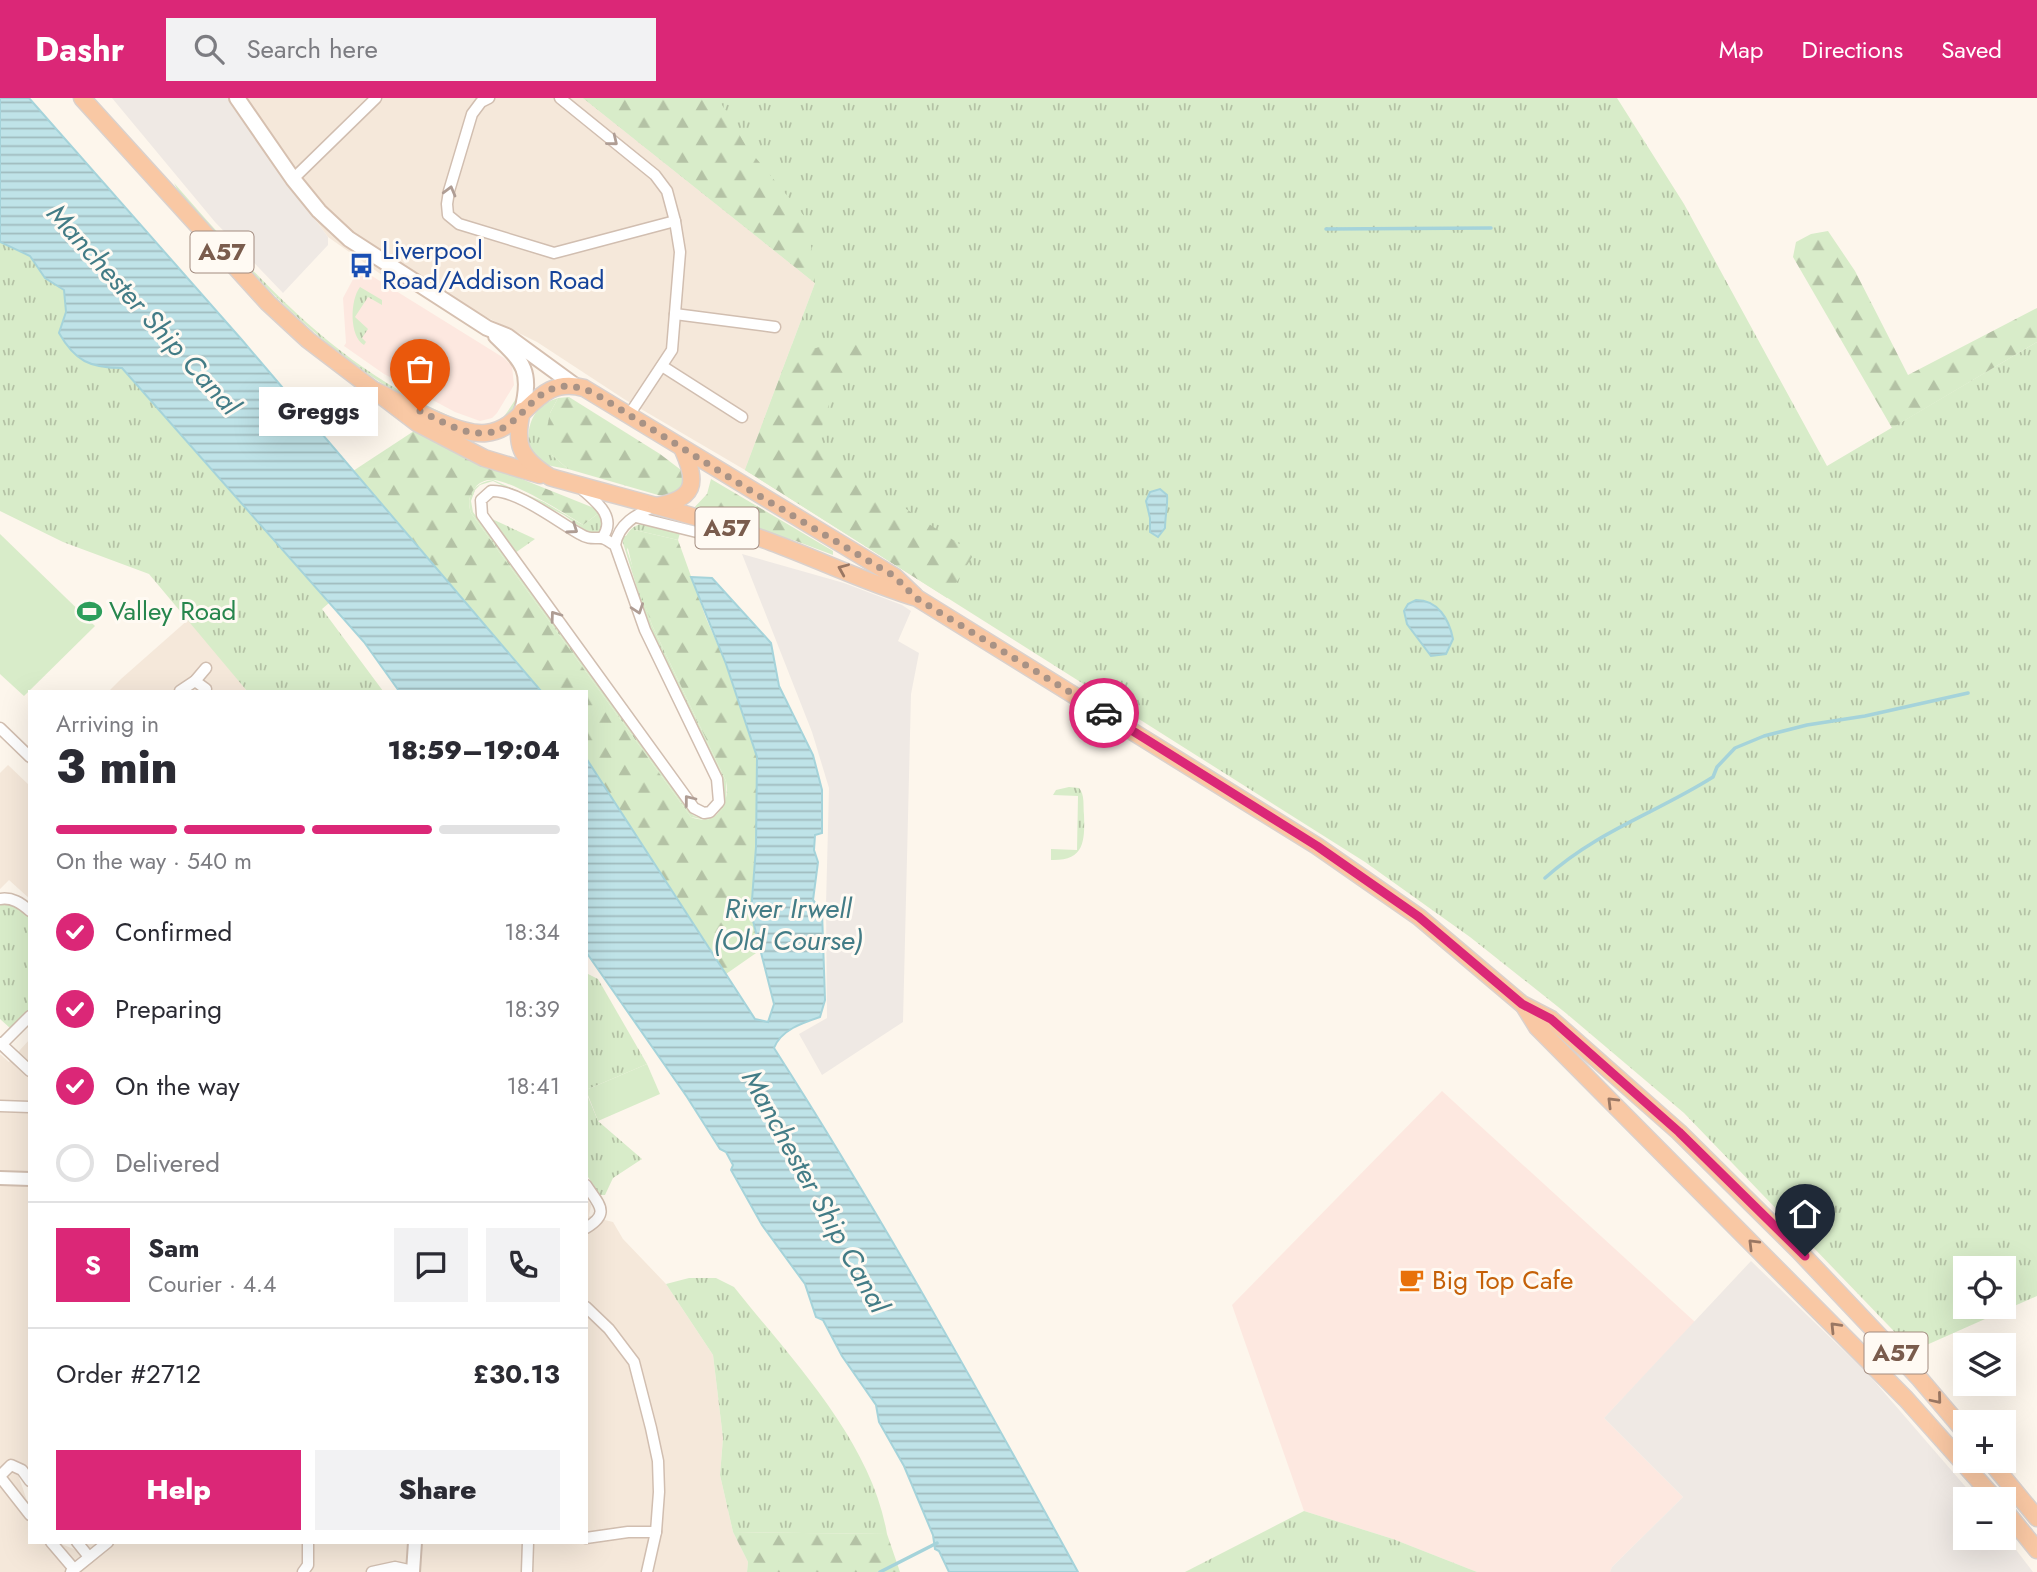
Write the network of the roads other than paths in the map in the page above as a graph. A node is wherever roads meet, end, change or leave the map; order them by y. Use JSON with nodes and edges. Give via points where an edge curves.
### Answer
{"nodes":[{"id":1,"x":82,"y":98,"type":"edge"},
{"id":2,"x":237,"y":98,"type":"edge"},
{"id":3,"x":376,"y":98,"type":"edge"},
{"id":4,"x":489,"y":98,"type":"edge"},
{"id":5,"x":560,"y":98,"type":"edge"},
{"id":6,"x":293,"y":179,"type":"junction"},
{"id":7,"x":676,"y":221,"type":"junction"},
{"id":8,"x":675,"y":314,"type":"junction"},
{"id":9,"x":775,"y":327,"type":"dead end"},
{"id":10,"x":487,"y":328,"type":"junction"},
{"id":11,"x":662,"y":366,"type":"junction"},
{"id":12,"x":574,"y":385,"type":"junction"},
{"id":13,"x":376,"y":391,"type":"junction"},
{"id":14,"x":522,"y":411,"type":"junction"},
{"id":15,"x":629,"y":415,"type":"junction"},
{"id":16,"x":742,"y":417,"type":"dead end"},
{"id":17,"x":683,"y":450,"type":"junction"},
{"id":18,"x":550,"y":477,"type":"junction"},
{"id":19,"x":578,"y":485,"type":"junction"},
{"id":20,"x":655,"y":506,"type":"junction"},
{"id":21,"x":636,"y":517,"type":"junction"},
{"id":22,"x":602,"y":538,"type":"junction"},
{"id":23,"x":770,"y":541,"type":"junction"},
{"id":24,"x":615,"y":545,"type":"junction"},
{"id":25,"x":916,"y":598,"type":"junction"},
{"id":26,"x":206,"y":668,"type":"dead end"},
{"id":27,"x":195,"y":681,"type":"junction"},
{"id":28,"x":206,"y":689,"type":"dead end"},
{"id":29,"x":182,"y":690,"type":"edge"},
{"id":30,"x":1,"y":731,"type":"edge"},
{"id":31,"x":28,"y":755,"type":"edge"},
{"id":32,"x":0,"y":900,"type":"edge"},
{"id":33,"x":28,"y":909,"type":"edge"},
{"id":34,"x":1522,"y":1004,"type":"junction"},
{"id":35,"x":28,"y":1018,"type":"edge"},
{"id":36,"x":1,"y":1043,"type":"edge"},
{"id":37,"x":28,"y":1069,"type":"edge"},
{"id":38,"x":0,"y":1106,"type":"edge"},
{"id":39,"x":28,"y":1107,"type":"edge"},
{"id":40,"x":0,"y":1178,"type":"edge"},
{"id":41,"x":28,"y":1179,"type":"edge"},
{"id":42,"x":588,"y":1188,"type":"edge"},
{"id":43,"x":588,"y":1227,"type":"edge"},
{"id":44,"x":588,"y":1309,"type":"edge"},
{"id":45,"x":1953,"y":1418,"type":"edge"},
{"id":46,"x":2000,"y":1473,"type":"edge"},
{"id":47,"x":28,"y":1478,"type":"edge"},
{"id":48,"x":1985,"y":1487,"type":"edge"},
{"id":49,"x":28,"y":1512,"type":"edge"},
{"id":50,"x":2037,"y":1518,"type":"edge"},
{"id":51,"x":2016,"y":1523,"type":"edge"},
{"id":52,"x":656,"y":1532,"type":"junction"},
{"id":53,"x":588,"y":1538,"type":"edge"},
{"id":54,"x":52,"y":1544,"type":"edge"},
{"id":55,"x":79,"y":1544,"type":"edge"},
{"id":56,"x":105,"y":1544,"type":"edge"},
{"id":57,"x":308,"y":1544,"type":"edge"},
{"id":58,"x":415,"y":1544,"type":"edge"},
{"id":59,"x":528,"y":1544,"type":"edge"},
{"id":60,"x":2037,"y":1550,"type":"edge"},
{"id":61,"x":89,"y":1557,"type":"junction"},
{"id":62,"x":72,"y":1571,"type":"edge"},
{"id":63,"x":304,"y":1571,"type":"edge"},
{"id":64,"x":413,"y":1571,"type":"edge"},
{"id":65,"x":372,"y":1572,"type":"edge"},
{"id":66,"x":527,"y":1572,"type":"edge"},
{"id":67,"x":648,"y":1572,"type":"edge"}],
"edges":[{"from":1,"to":13,"type":"highway","number":"A57","via":[[268,303]]},
{"from":2,"to":6,"type":"main road"},
{"from":3,"to":6,"type":"street"},
{"from":7,"to":4,"type":"street","one_way":true,"via":[[554,253],[459,224],[448,215],[449,191],[472,114]]},
{"from":5,"to":7,"type":"street","one_way":true,"via":[[655,175],[667,191]]},
{"from":6,"to":10,"type":"main road","via":[[349,239]]},
{"from":7,"to":8,"type":"street","via":[[680,252]]},
{"from":8,"to":9,"type":"street"},
{"from":8,"to":11,"type":"street","via":[[672,350]]},
{"from":10,"to":12,"type":"main road","via":[[507,336]]},
{"from":10,"to":14,"type":"main road","via":[[522,363],[527,381]]},
{"from":11,"to":15,"type":"street"},
{"from":11,"to":16,"type":"street"},
{"from":12,"to":14,"type":"highway","number":"A57","via":[[542,393]]},
{"from":12,"to":15,"type":"highway","number":"A57"},
{"from":13,"to":14,"type":"highway","number":"A57","via":[[473,433],[499,429]]},
{"from":13,"to":18,"type":"highway","number":"A57","via":[[417,423],[467,450]]},
{"from":14,"to":18,"type":"highway","number":"A57","via":[[520,447],[528,461]]},
{"from":15,"to":17,"type":"highway","number":"A57"},
{"from":17,"to":20,"type":"highway","number":"A57","via":[[692,468],[690,491],[683,499]]},
{"from":17,"to":25,"type":"highway","number":"A57","via":[[894,576]]},
{"from":18,"to":19,"type":"highway","number":"A57"},
{"from":19,"to":20,"type":"highway","number":"A57"},
{"from":19,"to":22,"type":"street","via":[[608,518]]},
{"from":20,"to":21,"type":"street"},
{"from":20,"to":23,"type":"highway","number":"A57"},
{"from":21,"to":23,"type":"street","via":[[729,540]]},
{"from":21,"to":24,"type":"street","via":[[621,527]]},
{"from":22,"to":24,"type":"street"},
{"from":24,"to":22,"type":"street","one_way":true,"via":[[645,630],[718,779],[719,802],[710,812],[694,808],[482,514],[481,500],[491,491],[507,494],[590,539]]},
{"from":25,"to":23,"type":"highway","number":"A57","one_way":true},
{"from":25,"to":34,"type":"highway","number":"A57","via":[[1317,846],[1419,917]]},
{"from":26,"to":27,"type":"street"},
{"from":27,"to":28,"type":"street"},
{"from":27,"to":29,"type":"street"},
{"from":30,"to":31,"type":"street"},
{"from":32,"to":33,"type":"street","via":[[10,898]]},
{"from":34,"to":45,"type":"highway","number":"A57","one_way":true,"via":[[1551,1019],[1679,1132],[1825,1277]]},
{"from":48,"to":34,"type":"highway","number":"A57","one_way":true,"via":[[1859,1352],[1537,1027]]},
{"from":35,"to":36,"type":"street"},
{"from":36,"to":37,"type":"street"},
{"from":38,"to":39,"type":"street"},
{"from":40,"to":41,"type":"street"},
{"from":42,"to":43,"type":"street","via":[[602,1209],[598,1221]]},
{"from":44,"to":52,"type":"street","via":[[634,1362],[658,1461]]},
{"from":46,"to":50,"type":"highway"},
{"from":47,"to":49,"type":"street","via":[[11,1465],[1,1478]]},
{"from":51,"to":60,"type":"highway"},
{"from":52,"to":53,"type":"street"},
{"from":52,"to":67,"type":"street"},
{"from":54,"to":62,"type":"street"},
{"from":55,"to":61,"type":"street"},
{"from":56,"to":61,"type":"street"},
{"from":57,"to":63,"type":"street"},
{"from":58,"to":64,"type":"street"},
{"from":59,"to":66,"type":"street"},
{"from":61,"to":62,"type":"street"},
{"from":64,"to":65,"type":"street","via":[[396,1567]]}]}
